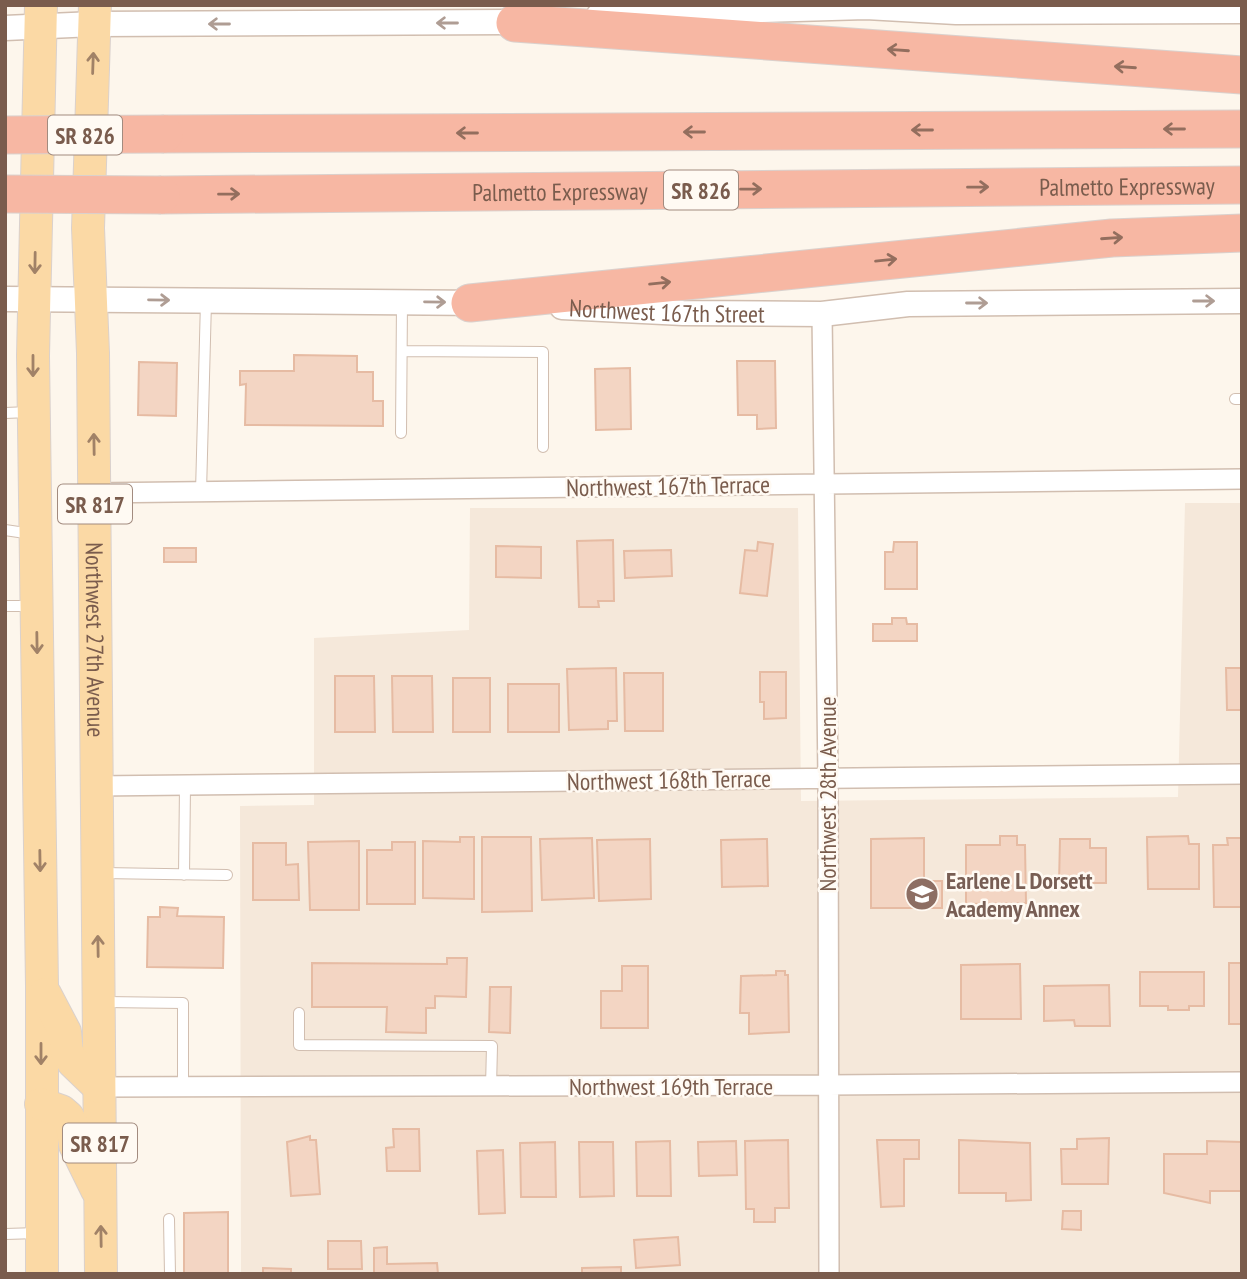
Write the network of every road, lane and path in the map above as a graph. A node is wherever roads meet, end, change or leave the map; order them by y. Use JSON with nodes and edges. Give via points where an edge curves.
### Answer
{"nodes":[{"id":1,"x":866,"y":6,"type":"edge"},
{"id":2,"x":616,"y":9,"type":"edge"},
{"id":3,"x":1242,"y":12,"type":"edge"},
{"id":4,"x":94,"y":15,"type":"edge"},
{"id":5,"x":41,"y":16,"type":"edge"},
{"id":6,"x":515,"y":23,"type":"junction"},
{"id":7,"x":5,"y":28,"type":"edge"},
{"id":8,"x":1242,"y":75,"type":"edge"},
{"id":9,"x":1242,"y":129,"type":"edge"},
{"id":10,"x":5,"y":135,"type":"edge"},
{"id":11,"x":1242,"y":185,"type":"edge"},
{"id":12,"x":5,"y":194,"type":"edge"},
{"id":13,"x":1242,"y":233,"type":"edge"},
{"id":14,"x":20,"y":298,"type":"edge"},
{"id":15,"x":91,"y":299,"type":"junction"},
{"id":16,"x":206,"y":301,"type":"junction"},
{"id":17,"x":1242,"y":301,"type":"edge"},
{"id":18,"x":402,"y":302,"type":"junction"},
{"id":19,"x":470,"y":303,"type":"junction"},
{"id":20,"x":822,"y":314,"type":"junction"},
{"id":21,"x":402,"y":351,"type":"junction"},
{"id":22,"x":19,"y":412,"type":"edge"},
{"id":23,"x":401,"y":433,"type":"dead end"},
{"id":24,"x":543,"y":447,"type":"dead end"},
{"id":25,"x":1242,"y":479,"type":"edge"},
{"id":26,"x":825,"y":484,"type":"junction"},
{"id":27,"x":94,"y":493,"type":"junction"},
{"id":28,"x":201,"y":493,"type":"junction"},
{"id":29,"x":5,"y":530,"type":"edge"},
{"id":30,"x":36,"y":534,"type":"junction"},
{"id":31,"x":5,"y":606,"type":"edge"},
{"id":32,"x":37,"y":606,"type":"junction"},
{"id":33,"x":1242,"y":774,"type":"edge"},
{"id":34,"x":828,"y":778,"type":"junction"},
{"id":35,"x":96,"y":786,"type":"junction"},
{"id":36,"x":185,"y":786,"type":"junction"},
{"id":37,"x":97,"y":873,"type":"junction"},
{"id":38,"x":184,"y":875,"type":"junction"},
{"id":39,"x":227,"y":875,"type":"dead end"},
{"id":40,"x":42,"y":986,"type":"junction"},
{"id":41,"x":99,"y":1002,"type":"junction"},
{"id":42,"x":299,"y":1013,"type":"dead end"},
{"id":43,"x":1242,"y":1082,"type":"edge"},
{"id":44,"x":828,"y":1086,"type":"junction"},
{"id":45,"x":99,"y":1087,"type":"junction"},
{"id":46,"x":183,"y":1087,"type":"junction"},
{"id":47,"x":491,"y":1087,"type":"junction"},
{"id":48,"x":41,"y":1104,"type":"junction"},
{"id":49,"x":100,"y":1198,"type":"junction"},
{"id":50,"x":169,"y":1219,"type":"dead end"},
{"id":51,"x":42,"y":1233,"type":"junction"},
{"id":52,"x":5,"y":1234,"type":"edge"},
{"id":53,"x":42,"y":1274,"type":"edge"},
{"id":54,"x":101,"y":1274,"type":"edge"},
{"id":55,"x":170,"y":1274,"type":"edge"},
{"id":56,"x":829,"y":1274,"type":"edge"}],
"edges":[{"from":1,"to":2,"type":"street"},
{"from":1,"to":3,"type":"street","via":[[956,12]]},
{"from":2,"to":6,"type":"street"},
{"from":4,"to":5,"type":"street"},
{"from":6,"to":4,"type":"street","one_way":true},
{"from":15,"to":4,"type":"main road","name":"Northwest 27th Avenue","number":"SR 817","one_way":true,"via":[[88,229]]},
{"from":5,"to":7,"type":"street"},
{"from":5,"to":14,"type":"main road","number":"SR 817","one_way":true},
{"from":8,"to":6,"type":"highway","one_way":true},
{"from":9,"to":10,"type":"highway","number":"SR 826","one_way":true,"bridge":true},
{"from":12,"to":11,"type":"highway","name":"Palmetto Expressway","number":"SR 826","one_way":true,"bridge":true},
{"from":19,"to":13,"type":"highway","one_way":true,"via":[[1112,238]]},
{"from":14,"to":15,"type":"street","name":"Northwest 167th Street"},
{"from":14,"to":22,"type":"main road","number":"SR 817","one_way":true},
{"from":15,"to":16,"type":"street","name":"Northwest 167th Street","one_way":true},
{"from":27,"to":15,"type":"main road","name":"Northwest 27th Avenue","number":"SR 817","one_way":true},
{"from":16,"to":18,"type":"street","name":"Northwest 167th Street"},
{"from":16,"to":28,"type":"lane"},
{"from":20,"to":17,"type":"street","name":"Northwest 167th Street","one_way":true,"via":[[908,304]]},
{"from":18,"to":19,"type":"street","name":"Northwest 167th Street","one_way":true},
{"from":18,"to":21,"type":"lane"},
{"from":19,"to":20,"type":"street","name":"Northwest 167th Street"},
{"from":20,"to":26,"type":"street","name":"Northwest 28th Avenue"},
{"from":21,"to":23,"type":"lane"},
{"from":21,"to":24,"type":"lane","via":[[543,352]]},
{"from":22,"to":30,"type":"main road","number":"SR 817"},
{"from":25,"to":26,"type":"street","name":"Northwest 167th Terrace"},
{"from":26,"to":28,"type":"street","name":"Northwest 167th Terrace"},
{"from":26,"to":34,"type":"street","name":"Northwest 28th Avenue"},
{"from":27,"to":28,"type":"street","name":"Northwest 167th Terrace"},
{"from":27,"to":35,"type":"main road","name":"Northwest 27th Avenue","number":"SR 817"},
{"from":29,"to":30,"type":"lane"},
{"from":30,"to":32,"type":"main road","number":"SR 817"},
{"from":31,"to":32,"type":"lane"},
{"from":32,"to":40,"type":"main road","number":"SR 817","one_way":true},
{"from":33,"to":34,"type":"street","name":"Northwest 168th Terrace"},
{"from":34,"to":36,"type":"street","name":"Northwest 168th Terrace"},
{"from":34,"to":44,"type":"street","name":"Northwest 28th Avenue"},
{"from":35,"to":36,"type":"street","name":"Northwest 168th Terrace"},
{"from":35,"to":37,"type":"main road","name":"Northwest 27th Avenue","number":"SR 817"},
{"from":36,"to":38,"type":"lane"},
{"from":37,"to":38,"type":"lane"},
{"from":41,"to":37,"type":"main road","name":"Northwest 27th Avenue","number":"SR 817","one_way":true},
{"from":38,"to":39,"type":"lane"},
{"from":40,"to":45,"type":"main road","via":[[65,1032],[67,1052]]},
{"from":40,"to":48,"type":"main road","number":"SR 817","one_way":true},
{"from":41,"to":45,"type":"main road","name":"Northwest 27th Avenue","number":"SR 817"},
{"from":41,"to":46,"type":"lane","via":[[183,1003]]},
{"from":42,"to":47,"type":"lane","via":[[299,1045],[492,1046]]},
{"from":43,"to":44,"type":"street","name":"Northwest 169th Terrace"},
{"from":44,"to":47,"type":"street","name":"Northwest 169th Terrace"},
{"from":44,"to":56,"type":"street","name":"Northwest 28th Avenue"},
{"from":45,"to":46,"type":"street","name":"Northwest 169th Terrace"},
{"from":45,"to":49,"type":"main road","name":"Northwest 27th Avenue","number":"SR 817"},
{"from":46,"to":47,"type":"street","name":"Northwest 169th Terrace"},
{"from":48,"to":49,"type":"main road","via":[[68,1117],[75,1145]]},
{"from":48,"to":51,"type":"main road","number":"SR 817"},
{"from":54,"to":49,"type":"main road","name":"Northwest 27th Avenue","number":"SR 817","one_way":true},
{"from":50,"to":55,"type":"lane"},
{"from":51,"to":52,"type":"lane"},
{"from":51,"to":53,"type":"main road","number":"SR 817"}]}
